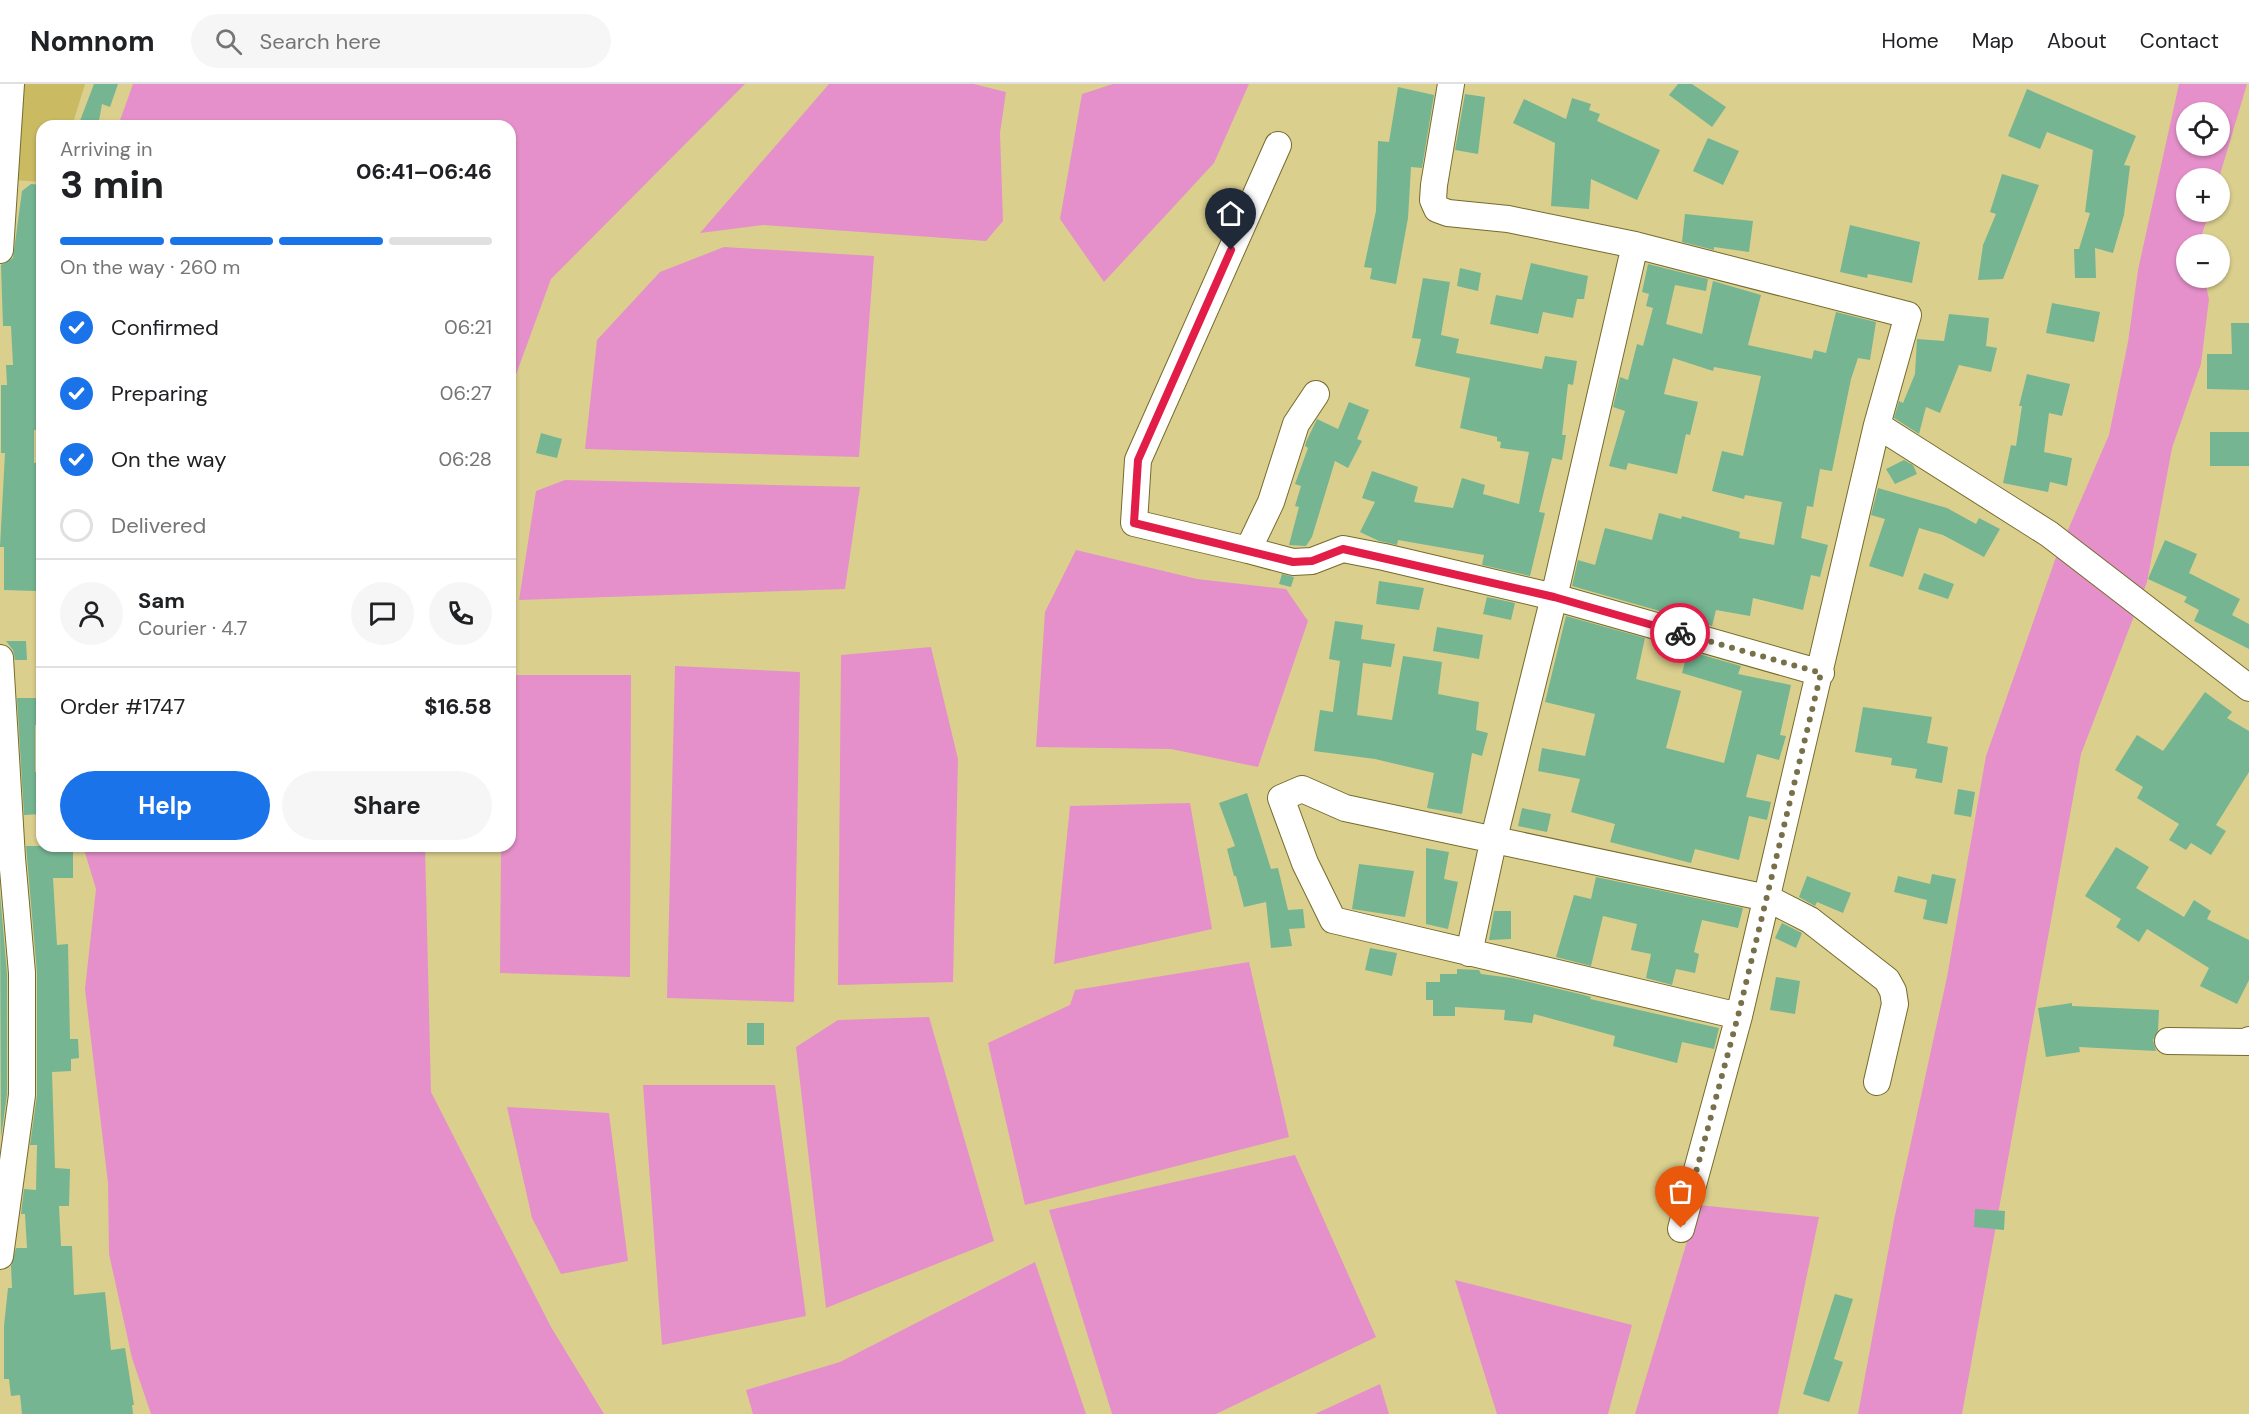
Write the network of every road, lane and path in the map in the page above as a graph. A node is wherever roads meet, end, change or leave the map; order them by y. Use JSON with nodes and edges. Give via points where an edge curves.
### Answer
{"nodes":[{"id":1,"x":11,"y":84,"type":"edge"},
{"id":2,"x":1451,"y":84,"type":"edge"},
{"id":3,"x":1278,"y":145,"type":"dead end"},
{"id":4,"x":1635,"y":245,"type":"junction"},
{"id":5,"x":0,"y":250,"type":"edge"},
{"id":6,"x":1316,"y":394,"type":"dead end"},
{"id":7,"x":1877,"y":425,"type":"junction"},
{"id":8,"x":1248,"y":550,"type":"junction"},
{"id":9,"x":1554,"y":597,"type":"junction"},
{"id":10,"x":0,"y":658,"type":"edge"},
{"id":11,"x":1821,"y":673,"type":"junction"},
{"id":12,"x":2249,"y":688,"type":"edge"},
{"id":13,"x":1494,"y":838,"type":"junction"},
{"id":14,"x":1767,"y":897,"type":"junction"},
{"id":15,"x":1469,"y":953,"type":"junction"},
{"id":16,"x":1738,"y":1016,"type":"junction"},
{"id":17,"x":2249,"y":1040,"type":"edge"},
{"id":18,"x":2168,"y":1041,"type":"dead end"},
{"id":19,"x":1876,"y":1082,"type":"dead end"},
{"id":20,"x":1681,"y":1228,"type":"dead end"},
{"id":21,"x":0,"y":1256,"type":"edge"}],
"edges":[{"from":1,"to":5,"type":"street"},
{"from":2,"to":4,"type":"street","via":[[1434,185],[1437,209]]},
{"from":3,"to":8,"type":"street","via":[[1138,460],[1134,523]]},
{"from":4,"to":7,"type":"street","via":[[1908,315]]},
{"from":4,"to":9,"type":"street"},
{"from":6,"to":8,"type":"street","via":[[1296,424],[1271,502]]},
{"from":7,"to":11,"type":"street"},
{"from":7,"to":12,"type":"street","via":[[2049,534]]},
{"from":8,"to":9,"type":"street","via":[[1293,562],[1312,561],[1343,549]]},
{"from":9,"to":11,"type":"street"},
{"from":9,"to":13,"type":"street"},
{"from":10,"to":21,"type":"street","via":[[22,973],[22,1095]]},
{"from":11,"to":14,"type":"street"},
{"from":13,"to":14,"type":"street"},
{"from":13,"to":15,"type":"street"},
{"from":13,"to":15,"type":"street","via":[[1345,807],[1302,789],[1281,798],[1305,863],[1333,920]]},
{"from":14,"to":16,"type":"street"},
{"from":14,"to":19,"type":"street","via":[[1810,920],[1887,980],[1895,1004]]},
{"from":15,"to":16,"type":"street"},
{"from":16,"to":20,"type":"street"},
{"from":17,"to":18,"type":"street"}]}
